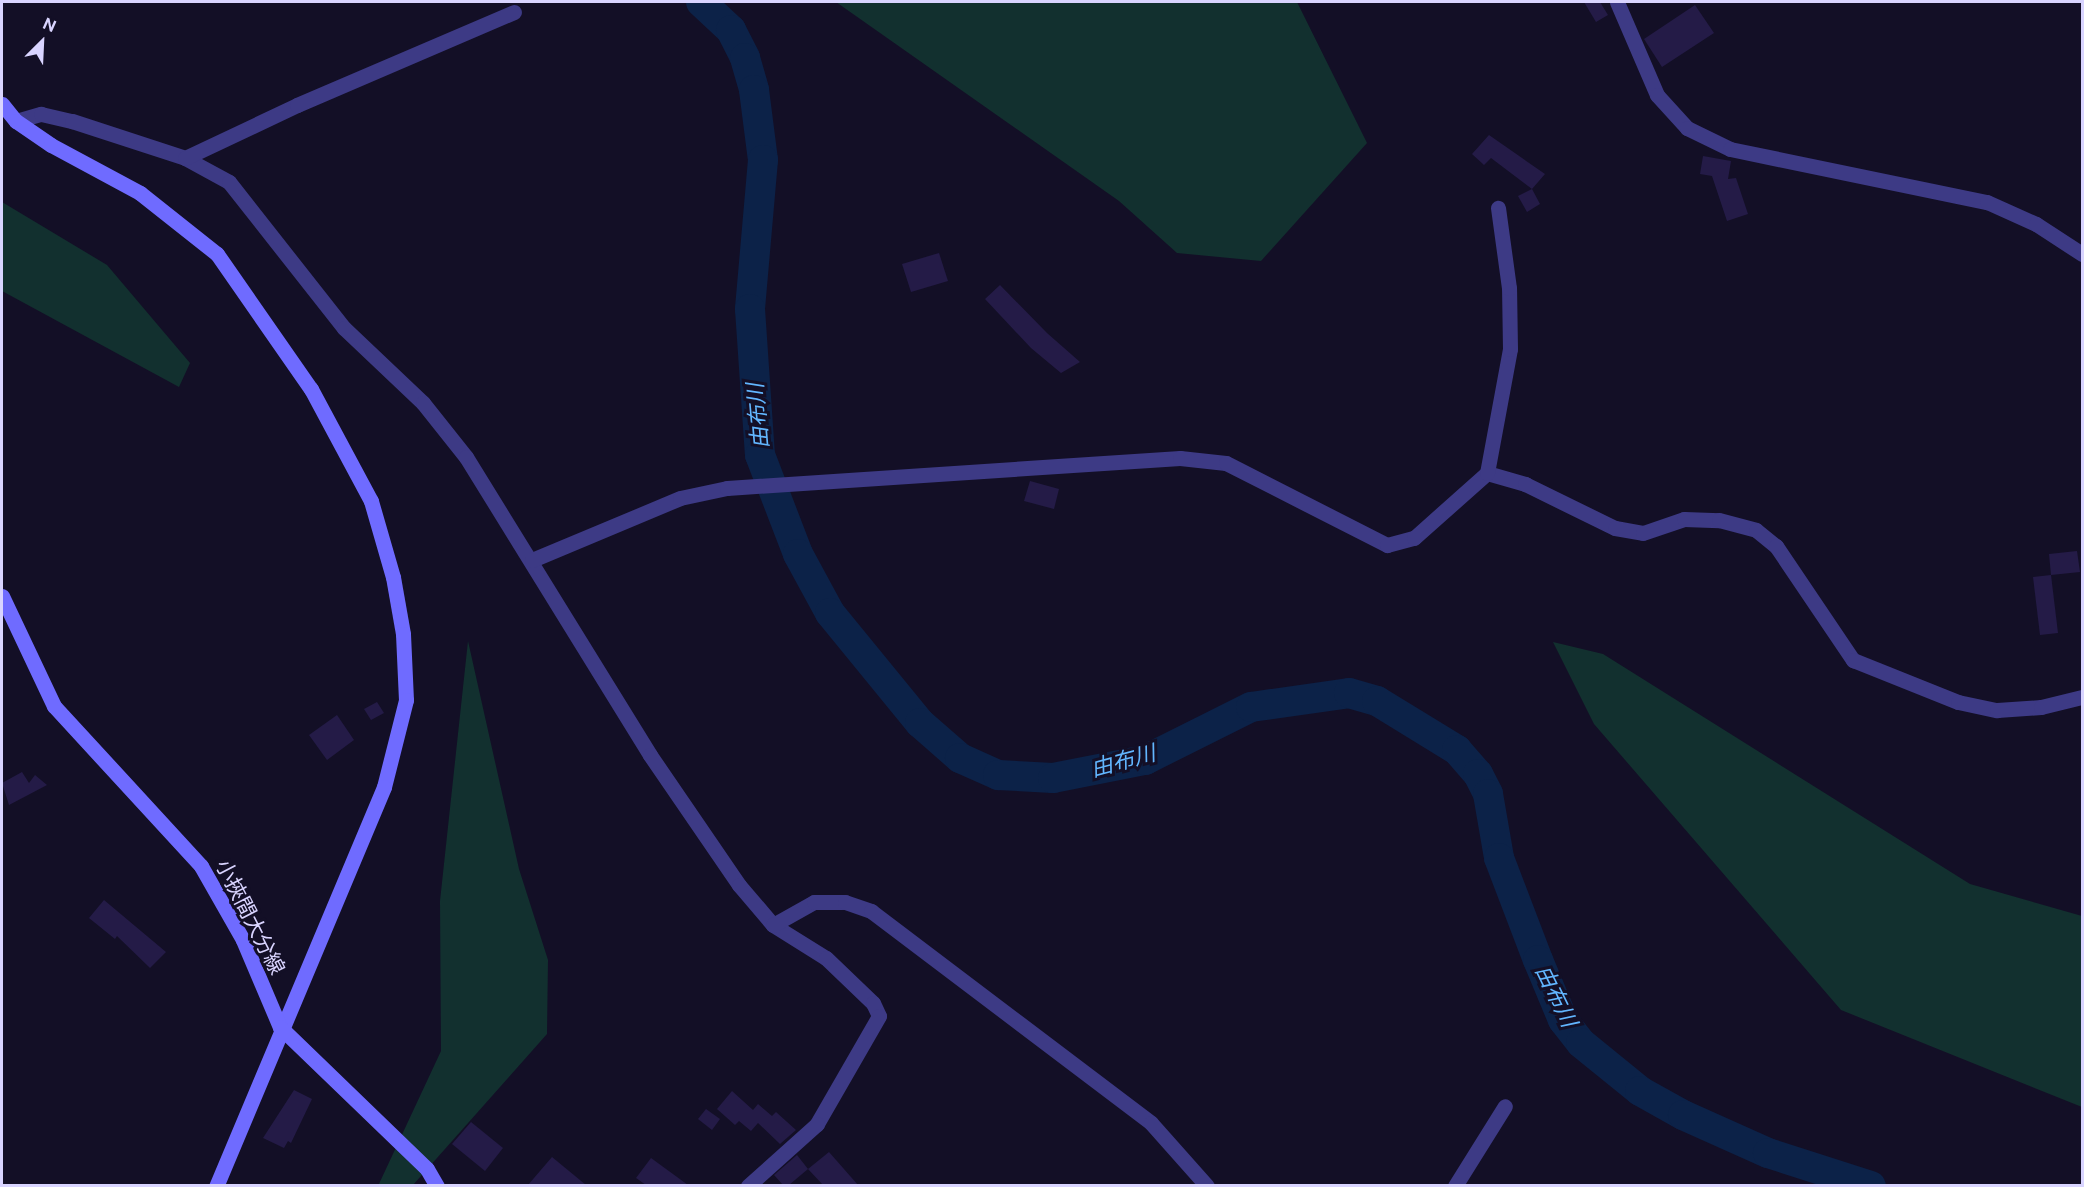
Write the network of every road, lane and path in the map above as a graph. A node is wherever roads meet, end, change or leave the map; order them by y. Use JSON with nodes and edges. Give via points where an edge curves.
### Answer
{"nodes":[{"id":1,"x":1617,"y":2,"type":"edge"},
{"id":2,"x":514,"y":12,"type":"dead end"},
{"id":3,"x":2,"y":104,"type":"edge"},
{"id":4,"x":16,"y":121,"type":"junction"},
{"id":5,"x":184,"y":158,"type":"junction"},
{"id":6,"x":1498,"y":208,"type":"dead end"},
{"id":7,"x":2082,"y":254,"type":"edge"},
{"id":8,"x":1487,"y":473,"type":"junction"},
{"id":9,"x":532,"y":560,"type":"junction"},
{"id":10,"x":2,"y":596,"type":"edge"},
{"id":11,"x":2082,"y":697,"type":"edge"},
{"id":12,"x":773,"y":925,"type":"junction"},
{"id":13,"x":280,"y":1026,"type":"junction"},
{"id":14,"x":1504,"y":1106,"type":"dead end"},
{"id":15,"x":216,"y":1185,"type":"edge"},
{"id":16,"x":438,"y":1185,"type":"edge"},
{"id":17,"x":748,"y":1185,"type":"edge"},
{"id":18,"x":1207,"y":1185,"type":"edge"},
{"id":19,"x":1455,"y":1185,"type":"edge"}],
"edges":[{"from":1,"to":7,"type":"street","via":[[1657,95],[1687,128],[1730,149],[1987,202],[2036,224]]},
{"from":2,"to":5,"type":"street"},
{"from":3,"to":4,"type":"street"},
{"from":4,"to":5,"type":"street","via":[[41,114]]},
{"from":4,"to":13,"type":"street","via":[[51,145],[140,193],[217,254],[311,389],[370,501],[393,577],[404,634],[406,699],[397,743],[347,880]]},
{"from":5,"to":9,"type":"street","via":[[229,182],[344,328],[423,403],[466,457]]},
{"from":6,"to":8,"type":"street","via":[[1509,288],[1510,349]]},
{"from":8,"to":9,"type":"street","via":[[1414,538],[1387,545],[1226,463],[1180,458],[727,488],[680,498]]},
{"from":8,"to":11,"type":"street","via":[[1525,484],[1615,528],[1642,533],[1684,519],[1719,520],[1756,530],[1776,546],[1853,660],[1958,702],[1997,710],[2041,707]]},
{"from":9,"to":12,"type":"street","via":[[540,581],[650,755],[739,885]]},
{"from":10,"to":13,"type":"street","name":"小挾間大分線","via":[[54,706],[201,866],[243,940]]},
{"from":12,"to":17,"type":"street","via":[[826,958],[873,1003],[879,1016],[817,1124]]},
{"from":12,"to":18,"type":"street","via":[[814,902],[845,902],[871,910],[1151,1123]]},
{"from":13,"to":15,"type":"street"},
{"from":13,"to":16,"type":"street","name":"小挾間大分線","via":[[419,1161]]},
{"from":14,"to":19,"type":"street"}]}
